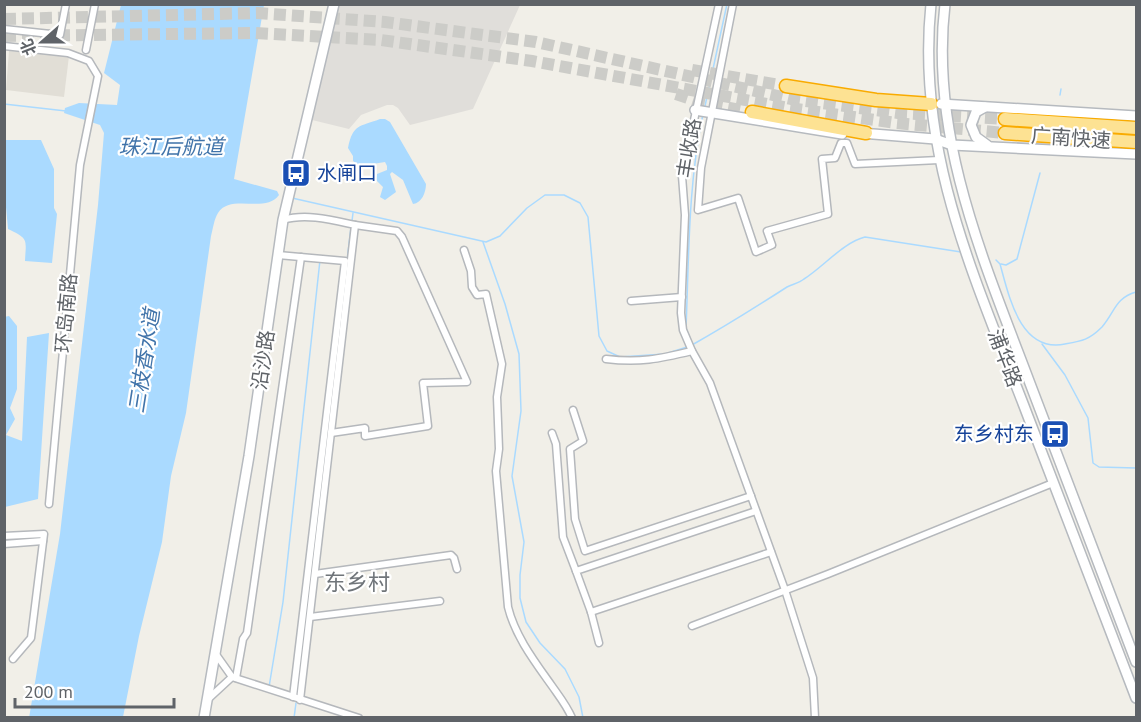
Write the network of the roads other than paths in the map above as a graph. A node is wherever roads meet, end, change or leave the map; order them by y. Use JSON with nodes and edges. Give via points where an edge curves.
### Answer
{"nodes":[{"id":1,"x":66,"y":4,"type":"edge"},
{"id":2,"x":95,"y":4,"type":"edge"},
{"id":3,"x":334,"y":4,"type":"edge"},
{"id":4,"x":719,"y":4,"type":"edge"},
{"id":5,"x":733,"y":4,"type":"edge"},
{"id":6,"x":931,"y":4,"type":"edge"},
{"id":7,"x":945,"y":4,"type":"edge"},
{"id":8,"x":4,"y":29,"type":"edge"},
{"id":9,"x":4,"y":46,"type":"edge"},
{"id":10,"x":86,"y":50,"type":"dead end"},
{"id":11,"x":786,"y":86,"type":"tunnel mouth"},
{"id":12,"x":931,"y":104,"type":"junction"},
{"id":13,"x":945,"y":104,"type":"junction"},
{"id":14,"x":988,"y":106,"type":"junction"},
{"id":15,"x":696,"y":110,"type":"junction"},
{"id":16,"x":752,"y":112,"type":"tunnel mouth"},
{"id":17,"x":1137,"y":116,"type":"edge"},
{"id":18,"x":1005,"y":119,"type":"tunnel mouth"},
{"id":19,"x":1137,"y":128,"type":"edge"},
{"id":20,"x":866,"y":133,"type":"junction"},
{"id":21,"x":1005,"y":133,"type":"tunnel mouth"},
{"id":22,"x":935,"y":139,"type":"junction"},
{"id":23,"x":1137,"y":142,"type":"edge"},
{"id":24,"x":952,"y":145,"type":"junction"},
{"id":25,"x":991,"y":146,"type":"junction"},
{"id":26,"x":1137,"y":154,"type":"edge"},
{"id":27,"x":939,"y":160,"type":"junction"},
{"id":28,"x":283,"y":220,"type":"junction"},
{"id":29,"x":355,"y":225,"type":"junction"},
{"id":30,"x":464,"y":250,"type":"dead end"},
{"id":31,"x":278,"y":255,"type":"junction"},
{"id":32,"x":301,"y":257,"type":"junction"},
{"id":33,"x":682,"y":297,"type":"junction"},
{"id":34,"x":631,"y":301,"type":"dead end"},
{"id":35,"x":692,"y":351,"type":"junction"},
{"id":36,"x":606,"y":359,"type":"dead end"},
{"id":37,"x":573,"y":410,"type":"dead end"},
{"id":38,"x":331,"y":433,"type":"junction"},
{"id":39,"x":552,"y":433,"type":"dead end"},
{"id":40,"x":1053,"y":483,"type":"junction"},
{"id":41,"x":751,"y":496,"type":"junction"},
{"id":42,"x":49,"y":504,"type":"dead end"},
{"id":43,"x":756,"y":511,"type":"junction"},
{"id":44,"x":578,"y":528,"type":"junction"},
{"id":45,"x":562,"y":531,"type":"junction"},
{"id":46,"x":4,"y":536,"type":"edge"},
{"id":47,"x":43,"y":541,"type":"junction"},
{"id":48,"x":4,"y":544,"type":"edge"},
{"id":49,"x":771,"y":552,"type":"junction"},
{"id":50,"x":457,"y":569,"type":"dead end"},
{"id":51,"x":576,"y":571,"type":"junction"},
{"id":52,"x":315,"y":574,"type":"junction"},
{"id":53,"x":785,"y":590,"type":"junction"},
{"id":54,"x":440,"y":601,"type":"dead end"},
{"id":55,"x":591,"y":612,"type":"junction"},
{"id":56,"x":310,"y":617,"type":"junction"},
{"id":57,"x":692,"y":626,"type":"dead end"},
{"id":58,"x":599,"y":643,"type":"dead end"},
{"id":59,"x":215,"y":653,"type":"junction"},
{"id":60,"x":13,"y":659,"type":"dead end"},
{"id":61,"x":1137,"y":662,"type":"edge"},
{"id":62,"x":234,"y":678,"type":"junction"},
{"id":63,"x":1137,"y":698,"type":"edge"},
{"id":64,"x":296,"y":699,"type":"junction"},
{"id":65,"x":206,"y":702,"type":"junction"},
{"id":66,"x":204,"y":717,"type":"edge"},
{"id":67,"x":359,"y":717,"type":"edge"},
{"id":68,"x":572,"y":717,"type":"edge"},
{"id":69,"x":815,"y":717,"type":"edge"}],
"edges":[{"from":1,"to":8,"type":"street","via":[[60,35]]},
{"from":2,"to":10,"type":"street"},
{"from":3,"to":28,"type":"main road","name":"沿沙路"},
{"from":4,"to":15,"type":"street","name":"丰收路"},
{"from":5,"to":27,"type":"street","via":[[701,168],[698,210],[738,198],[756,252],[772,245],[767,231],[828,214],[822,159],[835,158],[841,143],[847,143],[855,164]]},
{"from":6,"to":12,"type":"main road","name":"浦华路"},
{"from":7,"to":13,"type":"main road","name":"浦华路"},
{"from":9,"to":42,"type":"street","name":"环岛南路","via":[[58,51],[89,61],[98,76],[80,165]]},
{"from":11,"to":12,"type":"highway"},
{"from":12,"to":13,"type":"main road"},
{"from":12,"to":22,"type":"main road","name":"浦华路"},
{"from":13,"to":14,"type":"main road"},
{"from":13,"to":24,"type":"main road","name":"浦华路"},
{"from":14,"to":17,"type":"main road"},
{"from":14,"to":25,"type":"main road","via":[[976,112],[971,125],[976,137]]},
{"from":15,"to":20,"type":"main road","via":[[842,134]]},
{"from":15,"to":33,"type":"street","name":"丰收路","via":[[682,176]]},
{"from":16,"to":20,"type":"highway"},
{"from":18,"to":19,"type":"highway","name":"广南快速"},
{"from":20,"to":22,"type":"main road"},
{"from":21,"to":23,"type":"highway","name":"广南快速"},
{"from":22,"to":24,"type":"main road"},
{"from":22,"to":27,"type":"main road","name":"浦华路"},
{"from":24,"to":25,"type":"main road"},
{"from":24,"to":61,"type":"main road","name":"浦华路","via":[[968,215],[983,257]]},
{"from":25,"to":26,"type":"main road"},
{"from":27,"to":40,"type":"main road","name":"浦华路","via":[[966,253]]},
{"from":28,"to":29,"type":"street","via":[[294,216]]},
{"from":28,"to":31,"type":"main road","name":"沿沙路"},
{"from":29,"to":38,"type":"street"},
{"from":29,"to":38,"type":"street","via":[[398,231],[467,382],[423,383],[428,426],[365,436],[365,428]]},
{"from":30,"to":68,"type":"street","via":[[472,287],[477,295],[486,294],[490,305],[502,364],[497,397],[496,471],[508,608],[515,628]]},
{"from":31,"to":32,"type":"street"},
{"from":31,"to":59,"type":"main road","name":"沿沙路"},
{"from":32,"to":62,"type":"street","via":[[249,622]]},
{"from":32,"to":64,"type":"street","via":[[345,261]]},
{"from":33,"to":34,"type":"street"},
{"from":33,"to":35,"type":"street","name":"丰收路","via":[[683,330]]},
{"from":35,"to":36,"type":"street","via":[[633,363]]},
{"from":35,"to":41,"type":"street","via":[[710,383]]},
{"from":37,"to":44,"type":"street","via":[[583,441],[570,449]]},
{"from":38,"to":52,"type":"street"},
{"from":39,"to":45,"type":"street"},
{"from":40,"to":53,"type":"street"},
{"from":40,"to":63,"type":"main road","name":"浦华路"},
{"from":41,"to":43,"type":"street"},
{"from":41,"to":44,"type":"street","via":[[585,552]]},
{"from":43,"to":49,"type":"street"},
{"from":43,"to":51,"type":"street"},
{"from":44,"to":45,"type":"street"},
{"from":45,"to":51,"type":"street"},
{"from":46,"to":47,"type":"street","via":[[44,534]]},
{"from":47,"to":48,"type":"street"},
{"from":47,"to":60,"type":"street","via":[[31,638]]},
{"from":49,"to":53,"type":"street"},
{"from":49,"to":55,"type":"street"},
{"from":50,"to":52,"type":"street","via":[[451,555]]},
{"from":51,"to":55,"type":"street"},
{"from":52,"to":56,"type":"street"},
{"from":53,"to":57,"type":"street"},
{"from":53,"to":69,"type":"street","via":[[813,678]]},
{"from":54,"to":56,"type":"street"},
{"from":55,"to":58,"type":"street"},
{"from":56,"to":64,"type":"street"},
{"from":59,"to":62,"type":"street"},
{"from":59,"to":65,"type":"main road","name":"沿沙路"},
{"from":62,"to":64,"type":"street"},
{"from":62,"to":65,"type":"street"},
{"from":64,"to":67,"type":"street"},
{"from":65,"to":66,"type":"main road","name":"沿沙路"}]}
